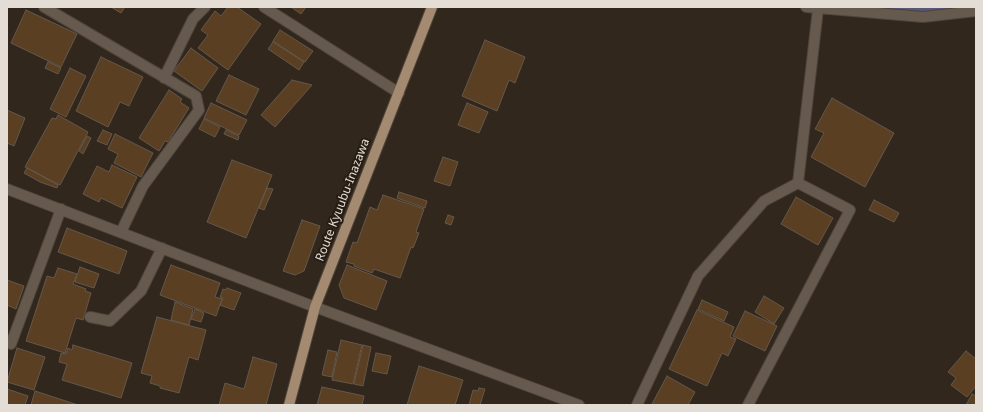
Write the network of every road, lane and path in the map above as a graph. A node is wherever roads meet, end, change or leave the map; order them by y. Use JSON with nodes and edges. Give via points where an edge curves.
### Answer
{"nodes":[{"id":1,"x":44,"y":7,"type":"edge"},
{"id":2,"x":205,"y":7,"type":"edge"},
{"id":3,"x":264,"y":7,"type":"edge"},
{"id":4,"x":432,"y":7,"type":"edge"},
{"id":5,"x":806,"y":7,"type":"edge"},
{"id":6,"x":818,"y":9,"type":"junction"},
{"id":7,"x":976,"y":11,"type":"edge"},
{"id":8,"x":164,"y":78,"type":"junction"},
{"id":9,"x":399,"y":93,"type":"junction"},
{"id":10,"x":798,"y":183,"type":"junction"},
{"id":11,"x":7,"y":189,"type":"edge"},
{"id":12,"x":61,"y":209,"type":"junction"},
{"id":13,"x":121,"y":232,"type":"junction"},
{"id":14,"x":162,"y":248,"type":"junction"},
{"id":15,"x":315,"y":307,"type":"junction"},
{"id":16,"x":90,"y":317,"type":"dead end"},
{"id":17,"x":10,"y":344,"type":"dead end"},
{"id":18,"x":289,"y":405,"type":"edge"},
{"id":19,"x":579,"y":405,"type":"edge"},
{"id":20,"x":636,"y":405,"type":"edge"},
{"id":21,"x":748,"y":405,"type":"edge"}],
"edges":[{"from":1,"to":8,"type":"street"},
{"from":2,"to":8,"type":"street","via":[[194,19]]},
{"from":3,"to":9,"type":"street"},
{"from":4,"to":9,"type":"main road","name":"Route Kyuubu-Inazawa"},
{"from":5,"to":6,"type":"street"},
{"from":6,"to":7,"type":"street","via":[[923,17]]},
{"from":6,"to":10,"type":"street"},
{"from":8,"to":13,"type":"street","via":[[196,96],[199,110],[142,186]]},
{"from":9,"to":15,"type":"main road","name":"Route Kyuubu-Inazawa"},
{"from":10,"to":20,"type":"street","via":[[764,201],[698,276]]},
{"from":10,"to":21,"type":"street","via":[[850,210]]},
{"from":11,"to":12,"type":"street"},
{"from":12,"to":13,"type":"street"},
{"from":12,"to":17,"type":"street"},
{"from":13,"to":14,"type":"street"},
{"from":14,"to":15,"type":"street"},
{"from":14,"to":16,"type":"street","via":[[141,291],[110,321]]},
{"from":15,"to":18,"type":"main road","name":"Route Kyuubu-Inazawa"},
{"from":15,"to":19,"type":"street"}]}
